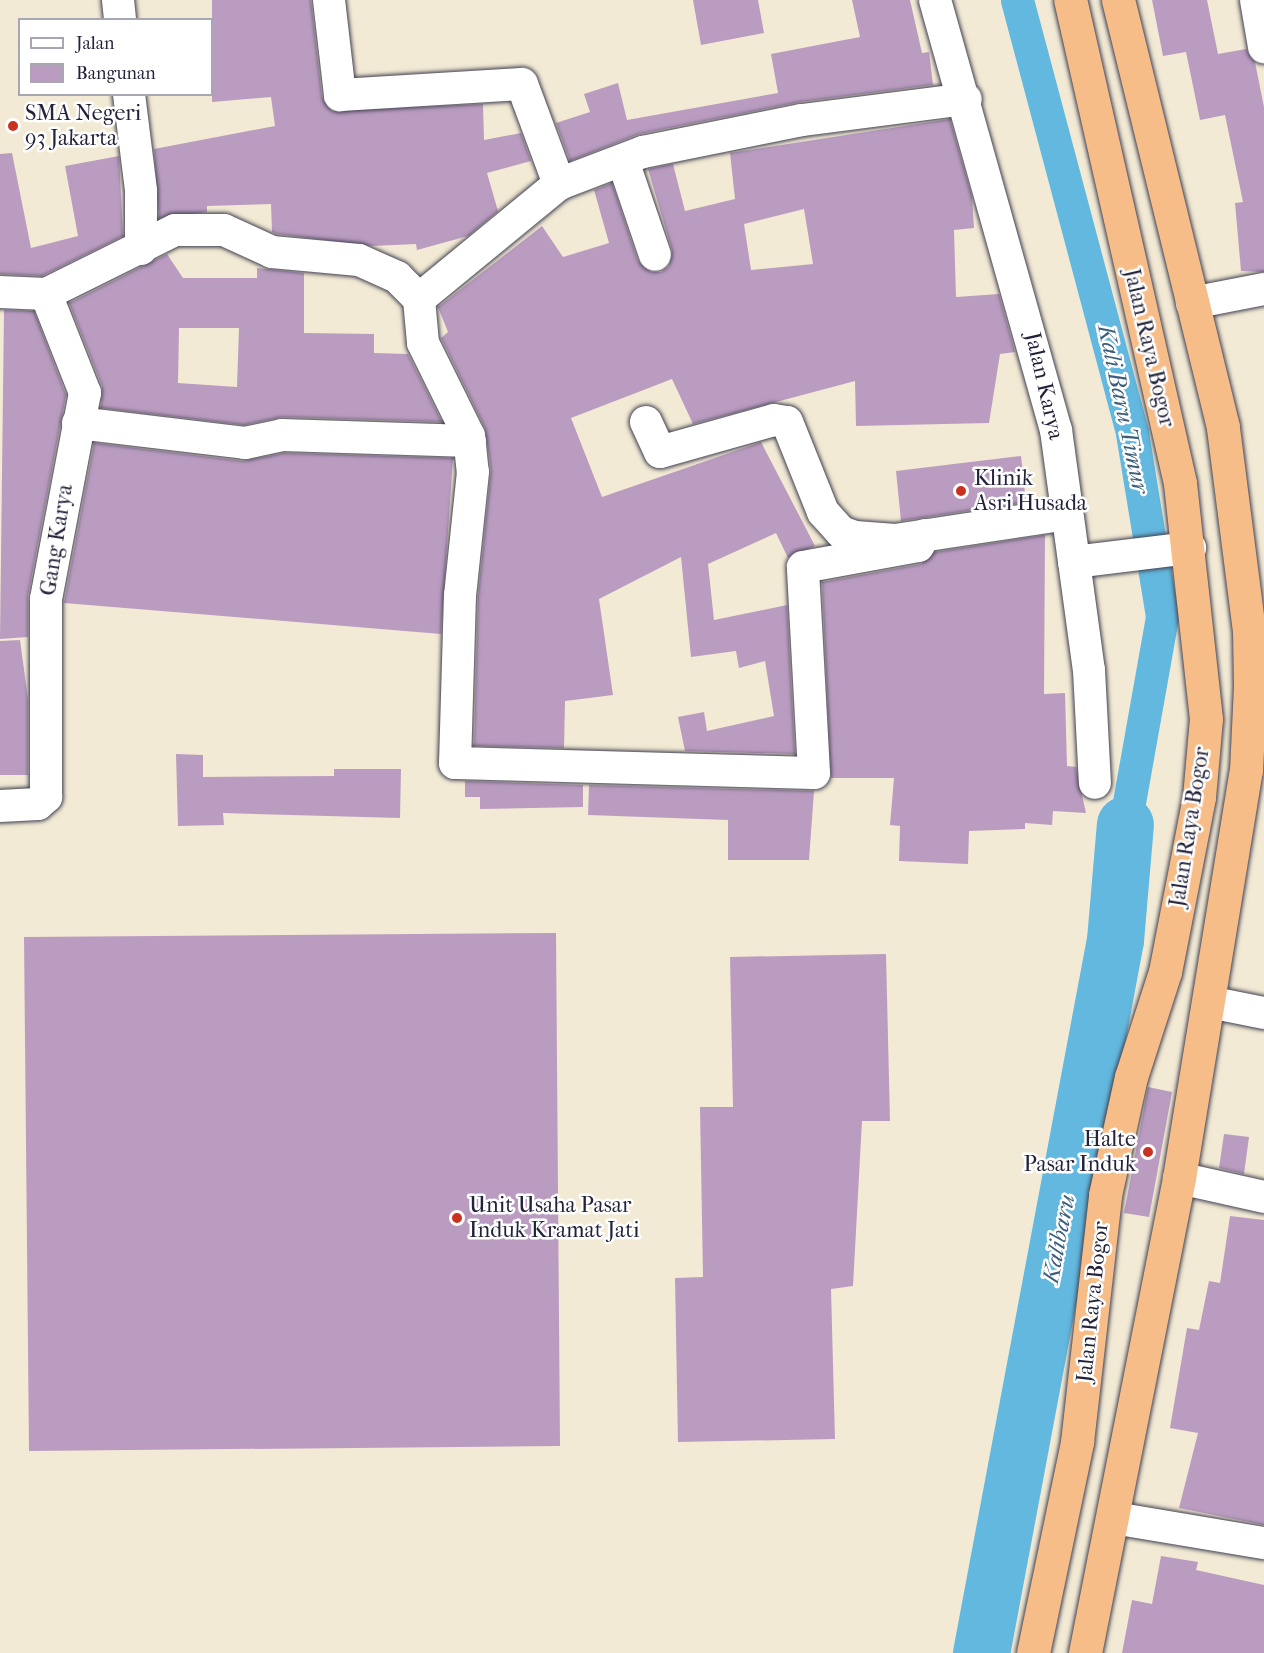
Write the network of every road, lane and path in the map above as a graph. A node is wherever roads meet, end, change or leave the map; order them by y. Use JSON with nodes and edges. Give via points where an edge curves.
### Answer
{"nodes":[{"id":1,"x":118,"y":0,"type":"edge"},
{"id":2,"x":329,"y":0,"type":"edge"},
{"id":3,"x":935,"y":0,"type":"edge"},
{"id":4,"x":1070,"y":0,"type":"edge"},
{"id":5,"x":1118,"y":0,"type":"edge"},
{"id":6,"x":1256,"y":0,"type":"edge"},
{"id":7,"x":120,"y":18,"type":"edge"},
{"id":8,"x":1264,"y":47,"type":"edge"},
{"id":9,"x":129,"y":96,"type":"edge"},
{"id":10,"x":966,"y":99,"type":"junction"},
{"id":11,"x":623,"y":161,"type":"junction"},
{"id":12,"x":559,"y":184,"type":"junction"},
{"id":13,"x":141,"y":249,"type":"junction"},
{"id":14,"x":655,"y":255,"type":"dead end"},
{"id":15,"x":1264,"y":289,"type":"edge"},
{"id":16,"x":0,"y":292,"type":"edge"},
{"id":17,"x":46,"y":294,"type":"junction"},
{"id":18,"x":419,"y":299,"type":"junction"},
{"id":19,"x":1192,"y":303,"type":"junction"},
{"id":20,"x":646,"y":422,"type":"dead end"},
{"id":21,"x":78,"y":423,"type":"junction"},
{"id":22,"x":470,"y":441,"type":"junction"},
{"id":23,"x":1066,"y":514,"type":"junction"},
{"id":24,"x":925,"y":535,"type":"junction"},
{"id":25,"x":1183,"y":550,"type":"junction"},
{"id":26,"x":1074,"y":562,"type":"junction"},
{"id":27,"x":1257,"y":685,"type":"edge"},
{"id":28,"x":1255,"y":771,"type":"edge"},
{"id":29,"x":1095,"y":783,"type":"dead end"},
{"id":30,"x":0,"y":806,"type":"edge"},
{"id":31,"x":1209,"y":1002,"type":"junction"},
{"id":32,"x":1264,"y":1013,"type":"edge"},
{"id":33,"x":1179,"y":1178,"type":"junction"},
{"id":34,"x":1264,"y":1197,"type":"edge"},
{"id":35,"x":1114,"y":1518,"type":"junction"},
{"id":36,"x":1264,"y":1543,"type":"edge"},
{"id":37,"x":1033,"y":1653,"type":"edge"},
{"id":38,"x":1085,"y":1653,"type":"edge"}],
"edges":[{"from":1,"to":7,"type":"street"},
{"from":2,"to":12,"type":"street","via":[[340,95],[520,83]]},
{"from":3,"to":10,"type":"street","name":"Jalan Karya"},
{"from":4,"to":25,"type":"highway","name":"Jalan Raya Bogor"},
{"from":5,"to":19,"type":"highway","name":"Jalan Raya Bogor"},
{"from":6,"to":8,"type":"street"},
{"from":9,"to":13,"type":"street","via":[[141,191]]},
{"from":10,"to":11,"type":"street","via":[[802,120]]},
{"from":10,"to":23,"type":"street","name":"Jalan Karya","via":[[1056,430]]},
{"from":11,"to":12,"type":"street"},
{"from":11,"to":14,"type":"street"},
{"from":12,"to":18,"type":"street"},
{"from":13,"to":17,"type":"street"},
{"from":13,"to":18,"type":"street","via":[[175,230],[224,230],[272,252],[359,260],[397,277]]},
{"from":15,"to":19,"type":"street"},
{"from":16,"to":17,"type":"street"},
{"from":17,"to":21,"type":"street","name":"Gang Karya","via":[[63,347],[85,388]]},
{"from":18,"to":22,"type":"street","via":[[423,343]]},
{"from":19,"to":27,"type":"highway","name":"Jalan Raya Bogor","via":[[1233,488]]},
{"from":20,"to":24,"type":"street","via":[[660,452],[774,420],[787,422],[830,523],[855,537]]},
{"from":21,"to":22,"type":"street","via":[[245,443],[282,435]]},
{"from":21,"to":30,"type":"street","name":"Gang Karya","via":[[46,599],[46,797],[38,804]]},
{"from":22,"to":24,"type":"street","via":[[474,480],[460,595],[456,763],[814,773],[803,567],[918,546]]},
{"from":23,"to":24,"type":"street"},
{"from":23,"to":26,"type":"street","name":"Jalan Karya"},
{"from":25,"to":26,"type":"street"},
{"from":25,"to":37,"type":"highway","name":"Jalan Raya Bogor","via":[[1206,704],[1199,797],[1165,972],[1131,1077],[1105,1195],[1077,1442]]},
{"from":26,"to":29,"type":"street","name":"Jalan Karya","via":[[1089,670]]},
{"from":27,"to":28,"type":"highway","name":"Jalan Raya Bogor"},
{"from":28,"to":31,"type":"highway","name":"Jalan Raya Bogor"},
{"from":31,"to":32,"type":"street"},
{"from":31,"to":33,"type":"highway","name":"Jalan Raya Bogor"},
{"from":33,"to":34,"type":"street"},
{"from":33,"to":35,"type":"highway","name":"Jalan Raya Bogor"},
{"from":35,"to":36,"type":"street"},
{"from":35,"to":38,"type":"highway","name":"Jalan Raya Bogor"}]}
